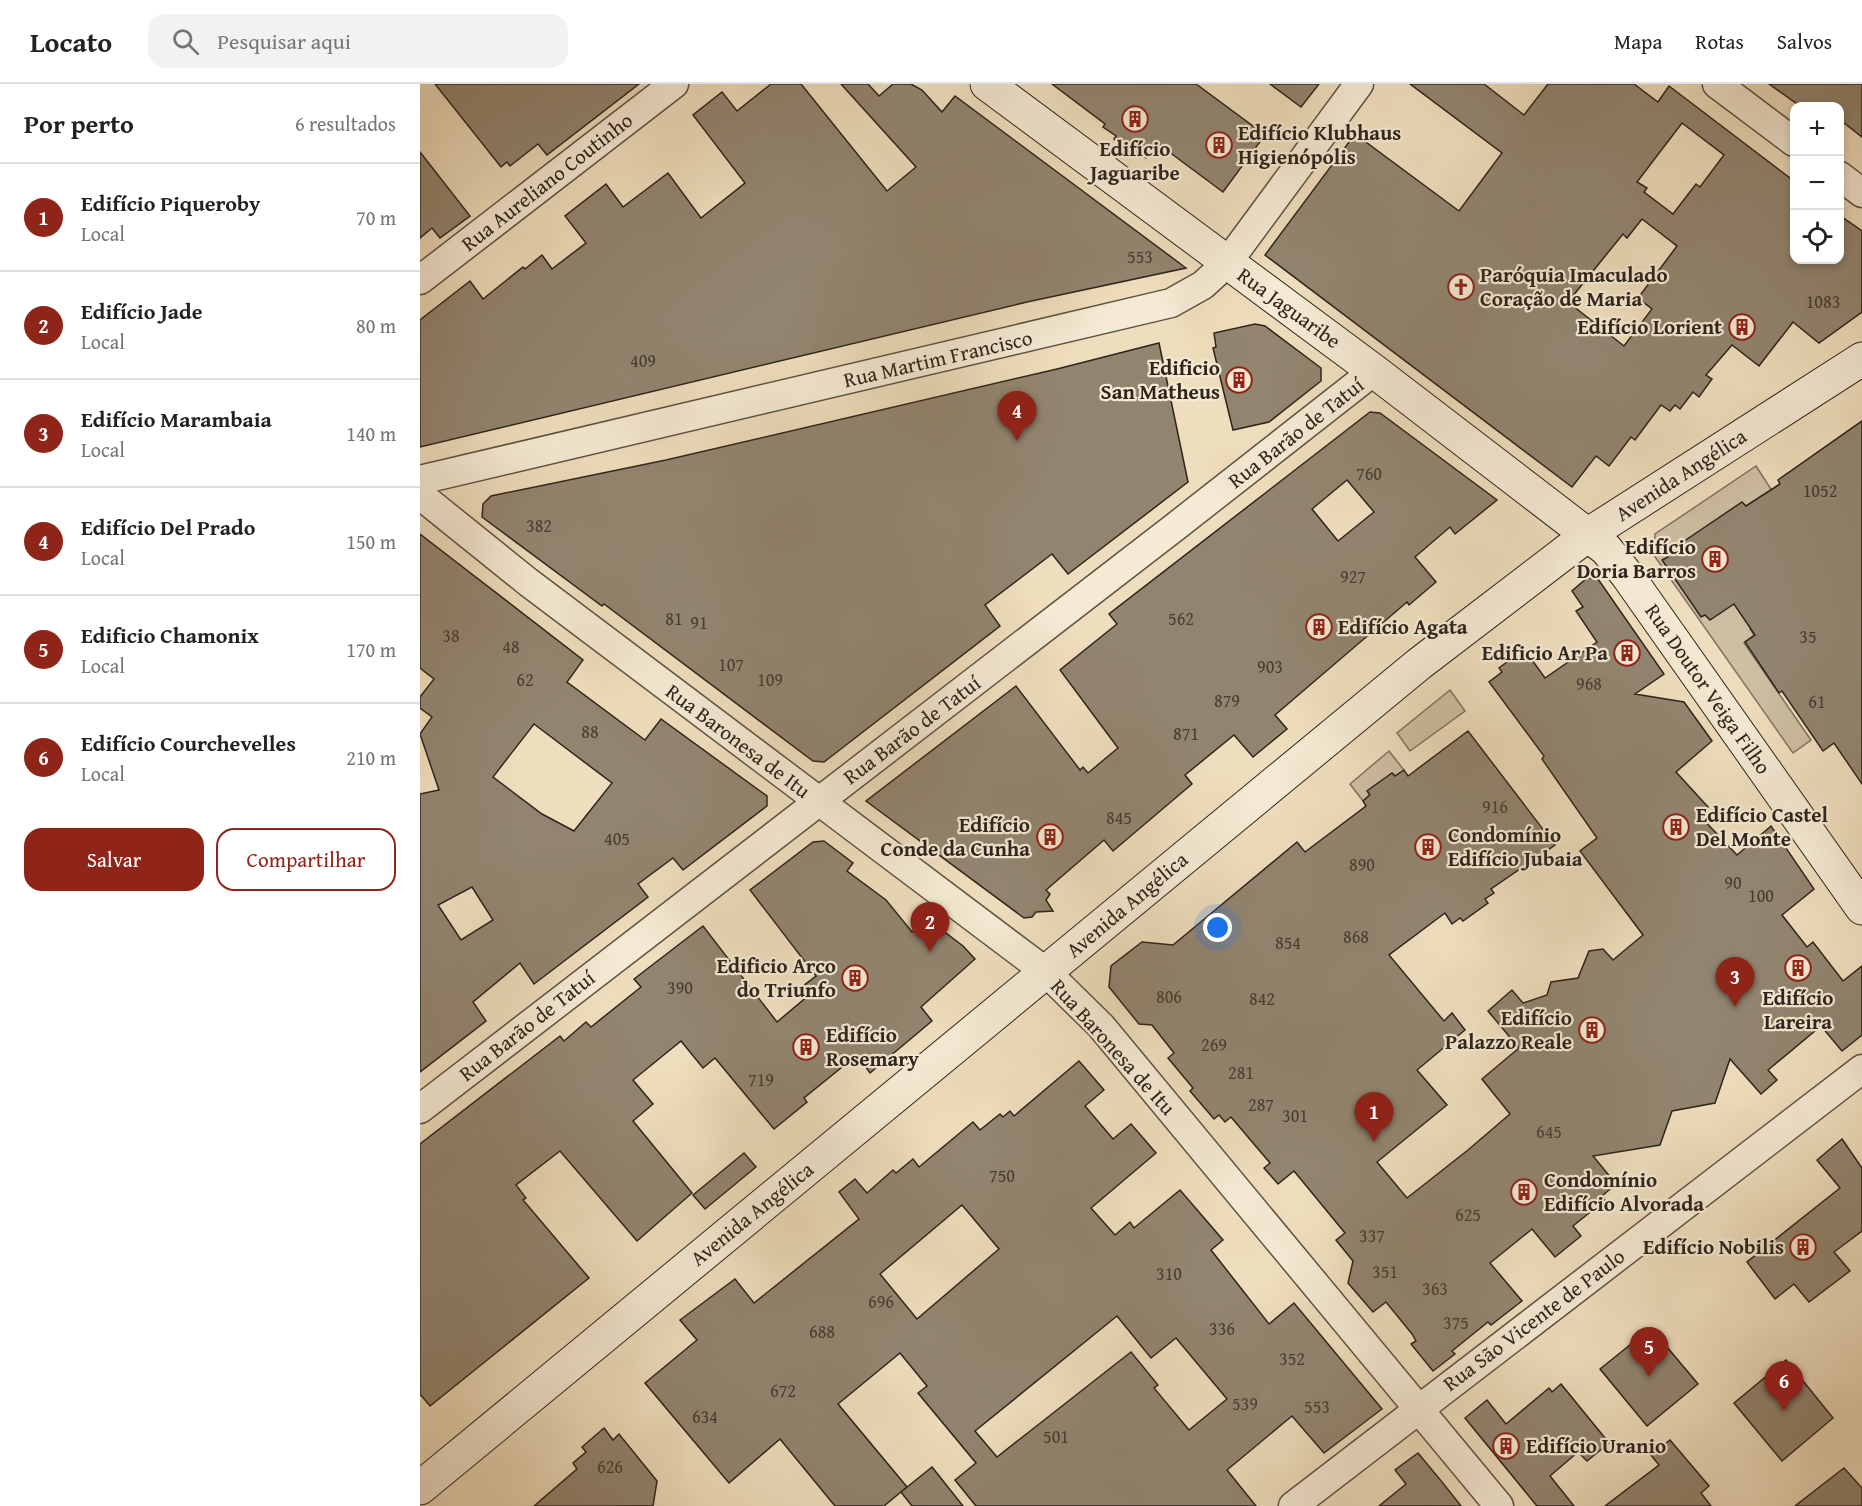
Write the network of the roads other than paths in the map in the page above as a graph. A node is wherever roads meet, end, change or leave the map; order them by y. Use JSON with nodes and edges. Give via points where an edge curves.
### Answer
{"nodes":[{"id":1,"x":674,"y":84,"type":"edge"},
{"id":2,"x":987,"y":84,"type":"edge"},
{"id":3,"x":1359,"y":84,"type":"edge"},
{"id":4,"x":1717,"y":84,"type":"edge"},
{"id":5,"x":1790,"y":139,"type":"edge"},
{"id":6,"x":1844,"y":180,"type":"edge"},
{"id":7,"x":1862,"y":193,"type":"edge"},
{"id":8,"x":1227,"y":263,"type":"junction"},
{"id":9,"x":420,"y":280,"type":"edge"},
{"id":10,"x":1862,"y":359,"type":"edge"},
{"id":11,"x":1374,"y":371,"type":"junction"},
{"id":12,"x":420,"y":480,"type":"edge"},
{"id":13,"x":420,"y":495,"type":"edge"},
{"id":14,"x":1590,"y":534,"type":"junction"},
{"id":15,"x":818,"y":801,"type":"junction"},
{"id":16,"x":1862,"y":908,"type":"edge"},
{"id":17,"x":1046,"y":972,"type":"junction"},
{"id":18,"x":1862,"y":1069,"type":"edge"},
{"id":19,"x":420,"y":1109,"type":"edge"},
{"id":20,"x":1418,"y":1409,"type":"junction"},
{"id":21,"x":420,"y":1488,"type":"edge"},
{"id":22,"x":1293,"y":1506,"type":"edge"},
{"id":23,"x":1499,"y":1506,"type":"edge"}],
"edges":[{"from":1,"to":9,"type":"street","name":"Rua Aureliano Coutinho"},
{"from":2,"to":8,"type":"main road","name":"Rua Jaguaribe"},
{"from":3,"to":8,"type":"street","name":"Rua Martim Francisco"},
{"from":4,"to":5,"type":"street"},
{"from":6,"to":7,"type":"street"},
{"from":8,"to":11,"type":"main road","name":"Rua Jaguaribe"},
{"from":8,"to":12,"type":"street","name":"Rua Martim Francisco","via":[[1203,285],[1171,303]]},
{"from":10,"to":14,"type":"main road","name":"Avenida Angélica"},
{"from":11,"to":14,"type":"main road","name":"Rua Jaguaribe"},
{"from":11,"to":15,"type":"street","name":"Rua Barão de Tatuí"},
{"from":13,"to":15,"type":"street","name":"Rua Baronesa de Itu","via":[[528,582]]},
{"from":14,"to":16,"type":"main road","name":"Rua Doutor Veiga Filho","via":[[1627,574]]},
{"from":14,"to":17,"type":"main road","name":"Avenida Angélica","via":[[1419,664]]},
{"from":15,"to":17,"type":"street","name":"Rua Baronesa de Itu"},
{"from":15,"to":19,"type":"street","name":"Rua Barão de Tatuí"},
{"from":17,"to":20,"type":"street","name":"Rua Baronesa de Itu","via":[[1101,1026]]},
{"from":17,"to":21,"type":"main road","name":"Avenida Angélica"},
{"from":18,"to":20,"type":"street","name":"Rua São Vicente de Paulo"},
{"from":20,"to":22,"type":"street","name":"Rua São Vicente de Paulo"},
{"from":20,"to":23,"type":"street","name":"Rua Baronesa de Itu"}]}
